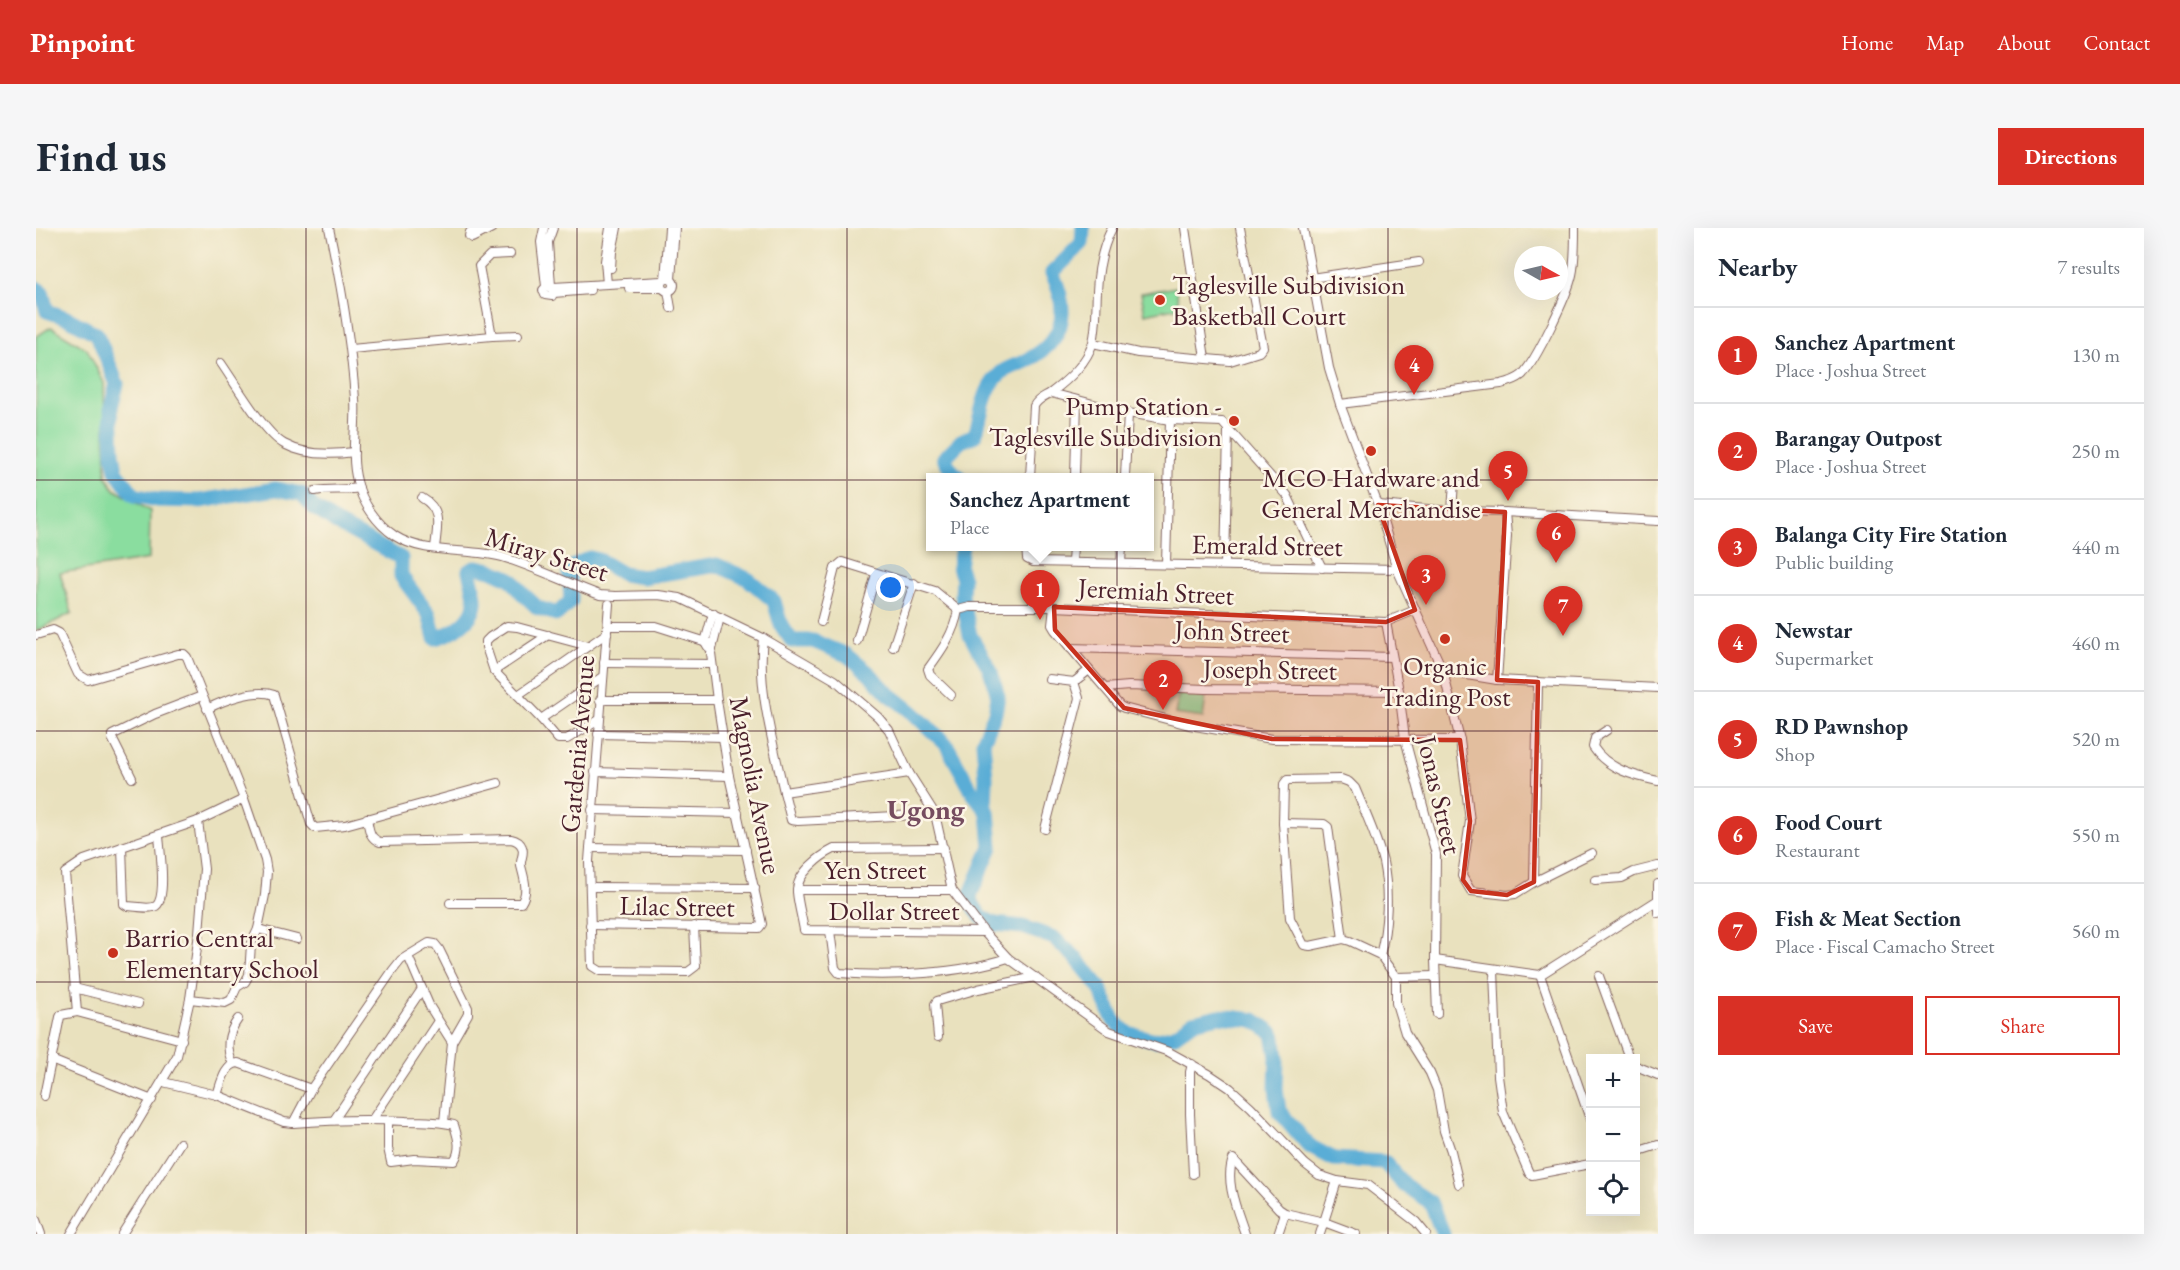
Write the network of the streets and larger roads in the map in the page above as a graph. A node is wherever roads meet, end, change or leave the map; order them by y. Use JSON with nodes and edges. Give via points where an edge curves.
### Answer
{"nodes":[{"id":1,"x":329,"y":228,"type":"edge"},
{"id":2,"x":480,"y":228,"type":"edge"},
{"id":3,"x":492,"y":228,"type":"edge"},
{"id":4,"x":544,"y":228,"type":"edge"},
{"id":5,"x":553,"y":228,"type":"edge"},
{"id":6,"x":610,"y":228,"type":"edge"},
{"id":7,"x":617,"y":228,"type":"edge"},
{"id":8,"x":1112,"y":228,"type":"edge"},
{"id":9,"x":1185,"y":228,"type":"edge"},
{"id":10,"x":1240,"y":228,"type":"edge"},
{"id":11,"x":1303,"y":228,"type":"edge"},
{"id":12,"x":1575,"y":228,"type":"edge"},
{"id":13,"x":672,"y":229,"type":"edge"},
{"id":14,"x":545,"y":242,"type":"junction"},
{"id":15,"x":510,"y":254,"type":"dead end"},
{"id":16,"x":608,"y":261,"type":"junction"},
{"id":17,"x":1419,"y":262,"type":"dead end"},
{"id":18,"x":1311,"y":278,"type":"junction"},
{"id":19,"x":666,"y":283,"type":"junction"},
{"id":20,"x":610,"y":284,"type":"junction"},
{"id":21,"x":586,"y":288,"type":"junction"},
{"id":22,"x":671,"y":308,"type":"dead end"},
{"id":23,"x":518,"y":335,"type":"dead end"},
{"id":24,"x":492,"y":336,"type":"junction"},
{"id":25,"x":1093,"y":343,"type":"junction"},
{"id":26,"x":351,"y":349,"type":"junction"},
{"id":27,"x":1205,"y":358,"type":"junction"},
{"id":28,"x":221,"y":363,"type":"dead end"},
{"id":29,"x":1051,"y":393,"type":"junction"},
{"id":30,"x":1077,"y":400,"type":"junction"},
{"id":31,"x":1340,"y":404,"type":"junction"},
{"id":32,"x":1128,"y":413,"type":"junction"},
{"id":33,"x":1170,"y":420,"type":"junction"},
{"id":34,"x":1228,"y":431,"type":"junction"},
{"id":35,"x":354,"y":452,"type":"junction"},
{"id":36,"x":1030,"y":473,"type":"edge"},
{"id":37,"x":1075,"y":473,"type":"edge"},
{"id":38,"x":1125,"y":473,"type":"edge"},
{"id":39,"x":1471,"y":484,"type":"dead end"},
{"id":40,"x":359,"y":488,"type":"junction"},
{"id":41,"x":315,"y":491,"type":"dead end"},
{"id":42,"x":422,"y":498,"type":"dead end"},
{"id":43,"x":1378,"y":505,"type":"junction"},
{"id":44,"x":1452,"y":511,"type":"junction"},
{"id":45,"x":1505,"y":512,"type":"junction"},
{"id":46,"x":1658,"y":521,"type":"edge"},
{"id":47,"x":435,"y":548,"type":"junction"},
{"id":48,"x":1026,"y":551,"type":"edge"},
{"id":49,"x":1073,"y":551,"type":"edge"},
{"id":50,"x":1122,"y":551,"type":"edge"},
{"id":51,"x":1072,"y":562,"type":"junction"},
{"id":52,"x":1121,"y":563,"type":"junction"},
{"id":53,"x":1166,"y":564,"type":"junction"},
{"id":54,"x":1225,"y":565,"type":"junction"},
{"id":55,"x":1322,"y":568,"type":"junction"},
{"id":56,"x":1397,"y":569,"type":"junction"},
{"id":57,"x":876,"y":574,"type":"junction"},
{"id":58,"x":914,"y":583,"type":"junction"},
{"id":59,"x":609,"y":604,"type":"dead end"},
{"id":60,"x":1054,"y":607,"type":"junction"},
{"id":61,"x":964,"y":608,"type":"junction"},
{"id":62,"x":1415,"y":610,"type":"junction"},
{"id":63,"x":717,"y":615,"type":"junction"},
{"id":64,"x":820,"y":622,"type":"dead end"},
{"id":65,"x":1386,"y":622,"type":"junction"},
{"id":66,"x":607,"y":630,"type":"junction"},
{"id":67,"x":36,"y":635,"type":"edge"},
{"id":68,"x":548,"y":635,"type":"junction"},
{"id":69,"x":763,"y":638,"type":"junction"},
{"id":70,"x":857,"y":641,"type":"dead end"},
{"id":71,"x":588,"y":646,"type":"junction"},
{"id":72,"x":710,"y":646,"type":"junction"},
{"id":73,"x":893,"y":646,"type":"dead end"},
{"id":74,"x":1070,"y":648,"type":"junction"},
{"id":75,"x":1392,"y":657,"type":"junction"},
{"id":76,"x":604,"y":663,"type":"junction"},
{"id":77,"x":712,"y":664,"type":"junction"},
{"id":78,"x":1089,"y":670,"type":"junction"},
{"id":79,"x":494,"y":671,"type":"junction"},
{"id":80,"x":1443,"y":671,"type":"junction"},
{"id":81,"x":602,"y":676,"type":"junction"},
{"id":82,"x":1049,"y":679,"type":"dead end"},
{"id":83,"x":1497,"y":680,"type":"junction"},
{"id":84,"x":1074,"y":682,"type":"junction"},
{"id":85,"x":1538,"y":682,"type":"junction"},
{"id":86,"x":1105,"y":688,"type":"junction"},
{"id":87,"x":1658,"y":688,"type":"edge"},
{"id":88,"x":1399,"y":691,"type":"junction"},
{"id":89,"x":951,"y":694,"type":"dead end"},
{"id":90,"x":518,"y":695,"type":"junction"},
{"id":91,"x":202,"y":696,"type":"junction"},
{"id":92,"x":600,"y":700,"type":"junction"},
{"id":93,"x":717,"y":700,"type":"junction"},
{"id":94,"x":207,"y":709,"type":"junction"},
{"id":95,"x":541,"y":718,"type":"junction"},
{"id":96,"x":599,"y":720,"type":"junction"},
{"id":97,"x":1607,"y":730,"type":"dead end"},
{"id":98,"x":598,"y":734,"type":"junction"},
{"id":99,"x":723,"y":737,"type":"junction"},
{"id":100,"x":1405,"y":739,"type":"junction"},
{"id":101,"x":1460,"y":740,"type":"junction"},
{"id":102,"x":595,"y":772,"type":"junction"},
{"id":103,"x":909,"y":773,"type":"junction"},
{"id":104,"x":729,"y":776,"type":"junction"},
{"id":105,"x":132,"y":778,"type":"dead end"},
{"id":106,"x":1658,"y":781,"type":"edge"},
{"id":107,"x":498,"y":783,"type":"dead end"},
{"id":108,"x":783,"y":792,"type":"junction"},
{"id":109,"x":244,"y":799,"type":"junction"},
{"id":110,"x":592,"y":810,"type":"junction"},
{"id":111,"x":738,"y":813,"type":"junction"},
{"id":112,"x":935,"y":814,"type":"junction"},
{"id":113,"x":367,"y":819,"type":"junction"},
{"id":114,"x":198,"y":820,"type":"junction"},
{"id":115,"x":1283,"y":823,"type":"junction"},
{"id":116,"x":1045,"y":829,"type":"dead end"},
{"id":117,"x":159,"y":836,"type":"junction"},
{"id":118,"x":122,"y":847,"type":"junction"},
{"id":119,"x":590,"y":848,"type":"junction"},
{"id":120,"x":944,"y":848,"type":"junction"},
{"id":121,"x":746,"y":850,"type":"junction"},
{"id":122,"x":1592,"y":853,"type":"dead end"},
{"id":123,"x":1658,"y":866,"type":"edge"},
{"id":124,"x":1595,"y":880,"type":"dead end"},
{"id":125,"x":1534,"y":882,"type":"junction"},
{"id":126,"x":1658,"y":884,"type":"edge"},
{"id":127,"x":590,"y":887,"type":"junction"},
{"id":128,"x":755,"y":888,"type":"junction"},
{"id":129,"x":797,"y":890,"type":"junction"},
{"id":130,"x":952,"y":890,"type":"junction"},
{"id":131,"x":1658,"y":900,"type":"edge"},
{"id":132,"x":450,"y":903,"type":"dead end"},
{"id":133,"x":1658,"y":913,"type":"edge"},
{"id":134,"x":762,"y":924,"type":"joint"},
{"id":135,"x":591,"y":925,"type":"junction"},
{"id":136,"x":694,"y":926,"type":"junction"},
{"id":137,"x":258,"y":929,"type":"junction"},
{"id":138,"x":830,"y":931,"type":"junction"},
{"id":139,"x":984,"y":932,"type":"junction"},
{"id":140,"x":297,"y":939,"type":"dead end"},
{"id":141,"x":1343,"y":939,"type":"junction"},
{"id":142,"x":1380,"y":955,"type":"junction"},
{"id":143,"x":408,"y":956,"type":"junction"},
{"id":144,"x":1008,"y":958,"type":"junction"},
{"id":145,"x":1435,"y":960,"type":"junction"},
{"id":146,"x":1494,"y":970,"type":"junction"},
{"id":147,"x":1540,"y":975,"type":"junction"},
{"id":148,"x":1436,"y":976,"type":"junction"},
{"id":149,"x":1599,"y":976,"type":"dead end"},
{"id":150,"x":1396,"y":977,"type":"junction"},
{"id":151,"x":1035,"y":978,"type":"junction"},
{"id":152,"x":74,"y":988,"type":"junction"},
{"id":153,"x":422,"y":989,"type":"junction"},
{"id":154,"x":190,"y":999,"type":"junction"},
{"id":155,"x":138,"y":1004,"type":"dead end"},
{"id":156,"x":77,"y":1012,"type":"junction"},
{"id":157,"x":1437,"y":1014,"type":"dead end"},
{"id":158,"x":238,"y":1019,"type":"dead end"},
{"id":159,"x":438,"y":1021,"type":"junction"},
{"id":160,"x":938,"y":1037,"type":"dead end"},
{"id":161,"x":182,"y":1040,"type":"junction"},
{"id":162,"x":452,"y":1042,"type":"junction"},
{"id":163,"x":1627,"y":1054,"type":"edge"},
{"id":164,"x":51,"y":1060,"type":"junction"},
{"id":165,"x":233,"y":1064,"type":"junction"},
{"id":166,"x":1192,"y":1064,"type":"junction"},
{"id":167,"x":1640,"y":1068,"type":"edge"},
{"id":168,"x":1658,"y":1075,"type":"edge"},
{"id":169,"x":163,"y":1082,"type":"junction"},
{"id":170,"x":311,"y":1089,"type":"junction"},
{"id":171,"x":217,"y":1095,"type":"junction"},
{"id":172,"x":44,"y":1096,"type":"dead end"},
{"id":173,"x":152,"y":1100,"type":"junction"},
{"id":174,"x":1586,"y":1108,"type":"edge"},
{"id":175,"x":334,"y":1120,"type":"junction"},
{"id":176,"x":372,"y":1120,"type":"junction"},
{"id":177,"x":388,"y":1120,"type":"junction"},
{"id":178,"x":444,"y":1122,"type":"junction"},
{"id":179,"x":293,"y":1123,"type":"junction"},
{"id":180,"x":180,"y":1143,"type":"dead end"},
{"id":181,"x":1658,"y":1145,"type":"edge"},
{"id":182,"x":1640,"y":1150,"type":"edge"},
{"id":183,"x":1586,"y":1165,"type":"edge"},
{"id":184,"x":1193,"y":1174,"type":"dead end"},
{"id":185,"x":1337,"y":1181,"type":"junction"},
{"id":186,"x":1459,"y":1184,"type":"dead end"},
{"id":187,"x":1285,"y":1213,"type":"junction"},
{"id":188,"x":36,"y":1220,"type":"edge"},
{"id":189,"x":1324,"y":1222,"type":"junction"},
{"id":190,"x":41,"y":1234,"type":"edge"},
{"id":191,"x":71,"y":1234,"type":"edge"},
{"id":192,"x":122,"y":1234,"type":"edge"},
{"id":193,"x":1245,"y":1234,"type":"edge"},
{"id":194,"x":1278,"y":1234,"type":"edge"},
{"id":195,"x":1320,"y":1234,"type":"edge"},
{"id":196,"x":1356,"y":1234,"type":"edge"},
{"id":197,"x":1426,"y":1234,"type":"edge"}],
"edges":[{"from":1,"to":26,"type":"street","name":"Miray Street"},
{"from":2,"to":3,"type":"street","via":[[470,232],[470,236]]},
{"from":4,"to":14,"type":"street"},
{"from":5,"to":14,"type":"street"},
{"from":6,"to":16,"type":"street"},
{"from":7,"to":16,"type":"street"},
{"from":8,"to":25,"type":"street","via":[[1102,251],[1098,275]]},
{"from":9,"to":27,"type":"street"},
{"from":10,"to":27,"type":"street","via":[[1263,347],[1259,352],[1230,361]]},
{"from":11,"to":18,"type":"street"},
{"from":12,"to":31,"type":"street","via":[[1573,274],[1534,357],[1516,380]]},
{"from":13,"to":19,"type":"street"},
{"from":14,"to":21,"type":"street","via":[[551,288]]},
{"from":15,"to":24,"type":"street","via":[[490,255],[479,266]]},
{"from":16,"to":20,"type":"street"},
{"from":17,"to":18,"type":"street"},
{"from":18,"to":31,"type":"street"},
{"from":19,"to":20,"type":"street"},
{"from":19,"to":21,"type":"street"},
{"from":19,"to":22,"type":"street"},
{"from":20,"to":21,"type":"street"},
{"from":23,"to":24,"type":"street"},
{"from":24,"to":26,"type":"street"},
{"from":25,"to":27,"type":"street","via":[[1138,353]]},
{"from":25,"to":29,"type":"street","via":[[1077,370]]},
{"from":26,"to":35,"type":"street","name":"Miray Street"},
{"from":28,"to":35,"type":"street","via":[[252,410],[285,444],[320,453]]},
{"from":29,"to":30,"type":"street"},
{"from":29,"to":36,"type":"street","via":[[1034,406]]},
{"from":30,"to":32,"type":"street"},
{"from":30,"to":37,"type":"street"},
{"from":31,"to":43,"type":"street"},
{"from":32,"to":33,"type":"street"},
{"from":32,"to":38,"type":"street"},
{"from":33,"to":34,"type":"street","via":[[1222,422]]},
{"from":33,"to":53,"type":"street"},
{"from":34,"to":54,"type":"street"},
{"from":34,"to":55,"type":"street","via":[[1287,495]]},
{"from":35,"to":40,"type":"street","name":"Miray Street"},
{"from":39,"to":44,"type":"street","via":[[1454,482]]},
{"from":40,"to":41,"type":"street"},
{"from":40,"to":47,"type":"street","name":"Miray Street","via":[[372,514],[396,537]]},
{"from":42,"to":47,"type":"street","via":[[430,502],[436,513]]},
{"from":43,"to":44,"type":"street"},
{"from":43,"to":56,"type":"street"},
{"from":44,"to":45,"type":"street"},
{"from":45,"to":46,"type":"street"},
{"from":45,"to":83,"type":"street","via":[[1507,536]]},
{"from":47,"to":63,"type":"street","name":"Miray Street","via":[[502,557],[608,596],[674,597]]},
{"from":48,"to":51,"type":"street","name":"Emerald Street","via":[[1027,560],[1033,562]]},
{"from":49,"to":51,"type":"street"},
{"from":50,"to":52,"type":"street"},
{"from":51,"to":52,"type":"street","name":"Emerald Street"},
{"from":52,"to":53,"type":"street","name":"Emerald Street"},
{"from":53,"to":54,"type":"street","name":"Emerald Street"},
{"from":54,"to":55,"type":"street","name":"Emerald Street"},
{"from":55,"to":56,"type":"street","name":"Emerald Street"},
{"from":56,"to":62,"type":"street"},
{"from":57,"to":58,"type":"street"},
{"from":57,"to":64,"type":"street","via":[[838,563]]},
{"from":57,"to":70,"type":"street"},
{"from":58,"to":61,"type":"street"},
{"from":58,"to":73,"type":"street"},
{"from":59,"to":66,"type":"street","name":"Gardenia Avenue"},
{"from":60,"to":61,"type":"street","name":"Jeremiah Street"},
{"from":60,"to":65,"type":"street","name":"Jeremiah Street"},
{"from":60,"to":74,"type":"street","via":[[1053,625]]},
{"from":61,"to":89,"type":"street","via":[[928,672]]},
{"from":62,"to":65,"type":"street","name":"Jeremiah Street"},
{"from":62,"to":80,"type":"street"},
{"from":63,"to":69,"type":"street","name":"Miray Street"},
{"from":63,"to":72,"type":"street","name":"Magnolia Avenue"},
{"from":65,"to":75,"type":"street","name":"Jonas Street"},
{"from":66,"to":71,"type":"street"},
{"from":66,"to":72,"type":"street","via":[[656,626]]},
{"from":66,"to":76,"type":"street","name":"Gardenia Avenue"},
{"from":67,"to":91,"type":"street","via":[[53,630],[59,633],[78,674],[88,680],[184,654]]},
{"from":68,"to":71,"type":"street"},
{"from":68,"to":79,"type":"street"},
{"from":68,"to":79,"type":"street","via":[[507,626],[490,637],[486,647]]},
{"from":69,"to":103,"type":"street","name":"Miray Street","via":[[835,680],[878,717],[889,730]]},
{"from":69,"to":108,"type":"street","via":[[761,669]]},
{"from":71,"to":90,"type":"street"},
{"from":72,"to":77,"type":"street","name":"Magnolia Avenue"},
{"from":74,"to":75,"type":"street","name":"John Street"},
{"from":74,"to":78,"type":"street"},
{"from":75,"to":88,"type":"street","name":"Jonas Street"},
{"from":76,"to":77,"type":"street"},
{"from":76,"to":81,"type":"street","name":"Gardenia Avenue"},
{"from":77,"to":93,"type":"street","name":"Magnolia Avenue"},
{"from":78,"to":84,"type":"street"},
{"from":78,"to":86,"type":"street"},
{"from":79,"to":90,"type":"street"},
{"from":80,"to":83,"type":"street"},
{"from":80,"to":101,"type":"street"},
{"from":81,"to":92,"type":"street","name":"Gardenia Avenue"},
{"from":81,"to":95,"type":"street"},
{"from":82,"to":84,"type":"street"},
{"from":83,"to":85,"type":"street"},
{"from":84,"to":116,"type":"street","via":[[1079,698]]},
{"from":85,"to":87,"type":"street"},
{"from":85,"to":125,"type":"street"},
{"from":86,"to":88,"type":"street","name":"Joseph Street"},
{"from":86,"to":100,"type":"street","via":[[1122,708],[1272,740]]},
{"from":88,"to":100,"type":"street","name":"Jonas Street"},
{"from":90,"to":95,"type":"street"},
{"from":91,"to":94,"type":"street"},
{"from":91,"to":105,"type":"street","via":[[112,735]]},
{"from":92,"to":93,"type":"street"},
{"from":92,"to":96,"type":"street","name":"Gardenia Avenue"},
{"from":93,"to":99,"type":"street","name":"Magnolia Avenue"},
{"from":94,"to":109,"type":"street"},
{"from":94,"to":113,"type":"street","via":[[227,698],[273,693],[311,824],[321,829]]},
{"from":95,"to":96,"type":"street","via":[[562,740]]},
{"from":96,"to":98,"type":"street","name":"Gardenia Avenue"},
{"from":97,"to":106,"type":"street","via":[[1595,738],[1596,752],[1621,770]]},
{"from":98,"to":99,"type":"street"},
{"from":98,"to":102,"type":"street","name":"Gardenia Avenue"},
{"from":99,"to":104,"type":"street","name":"Magnolia Avenue"},
{"from":100,"to":101,"type":"street"},
{"from":100,"to":145,"type":"street","name":"Jonas Street","via":[[1436,854]]},
{"from":101,"to":125,"type":"street","via":[[1470,821],[1462,876],[1465,882],[1474,892],[1507,895]]},
{"from":102,"to":104,"type":"street"},
{"from":102,"to":110,"type":"street","name":"Gardenia Avenue"},
{"from":103,"to":108,"type":"street"},
{"from":103,"to":112,"type":"street","name":"Miray Street"},
{"from":104,"to":111,"type":"street","name":"Magnolia Avenue"},
{"from":107,"to":113,"type":"street"},
{"from":108,"to":112,"type":"street","via":[[791,820]]},
{"from":109,"to":114,"type":"street"},
{"from":109,"to":137,"type":"street","via":[[267,872]]},
{"from":110,"to":111,"type":"street"},
{"from":110,"to":119,"type":"street","name":"Gardenia Avenue"},
{"from":111,"to":121,"type":"street","name":"Magnolia Avenue"},
{"from":112,"to":120,"type":"street","name":"Miray Street"},
{"from":113,"to":132,"type":"street","via":[[369,834],[380,842],[511,839],[522,845],[524,901]]},
{"from":114,"to":117,"type":"street"},
{"from":114,"to":154,"type":"street","via":[[204,869]]},
{"from":115,"to":141,"type":"street","via":[[1328,827]]},
{"from":115,"to":141,"type":"street","via":[[1290,918],[1301,941],[1310,946]]},
{"from":115,"to":142,"type":"street","via":[[1287,780],[1341,778],[1355,788],[1383,863],[1385,938]]},
{"from":117,"to":118,"type":"street"},
{"from":117,"to":118,"type":"street","via":[[160,899],[152,907],[124,904]]},
{"from":118,"to":152,"type":"street","via":[[84,860],[65,873]]},
{"from":119,"to":121,"type":"street"},
{"from":119,"to":127,"type":"street","name":"Gardenia Avenue"},
{"from":120,"to":129,"type":"street","via":[[834,849],[821,855]]},
{"from":120,"to":130,"type":"street","name":"Miray Street"},
{"from":121,"to":128,"type":"street","name":"Magnolia Avenue"},
{"from":122,"to":125,"type":"street"},
{"from":123,"to":124,"type":"street","via":[[1622,878]]},
{"from":126,"to":131,"type":"street"},
{"from":127,"to":128,"type":"street"},
{"from":127,"to":135,"type":"street","name":"Gardenia Avenue"},
{"from":128,"to":134,"type":"street","name":"Magnolia Avenue"},
{"from":129,"to":130,"type":"street","name":"Yen Street"},
{"from":129,"to":138,"type":"street","name":"Dollar Street","via":[[804,930]]},
{"from":130,"to":139,"type":"street"},
{"from":131,"to":133,"type":"street"},
{"from":131,"to":147,"type":"street"},
{"from":134,"to":136,"type":"street","name":"Lilac Street","via":[[759,928]]},
{"from":135,"to":136,"type":"street","name":"Lilac Street"},
{"from":135,"to":136,"type":"street","name":"Gardenia Avenue","via":[[592,966],[600,971],[688,972],[696,966]]},
{"from":137,"to":140,"type":"street"},
{"from":137,"to":154,"type":"street","via":[[251,944],[247,979],[237,987],[231,1000],[225,1003]]},
{"from":138,"to":139,"type":"street","name":"Dollar Street"},
{"from":138,"to":144,"type":"street","via":[[839,973],[914,974]]},
{"from":139,"to":144,"type":"street"},
{"from":141,"to":142,"type":"street"},
{"from":142,"to":150,"type":"street"},
{"from":143,"to":153,"type":"street"},
{"from":143,"to":162,"type":"street","via":[[429,943],[440,949],[468,1008]]},
{"from":143,"to":170,"type":"street","via":[[393,970]]},
{"from":144,"to":151,"type":"street"},
{"from":145,"to":146,"type":"street"},
{"from":145,"to":148,"type":"street","name":"Jonas Street"},
{"from":146,"to":147,"type":"street"},
{"from":146,"to":183,"type":"street","via":[[1503,1112],[1530,1174]]},
{"from":147,"to":174,"type":"street"},
{"from":148,"to":150,"type":"street"},
{"from":148,"to":157,"type":"street","name":"Jonas Street"},
{"from":149,"to":163,"type":"street"},
{"from":150,"to":186,"type":"street","via":[[1396,1003],[1405,1033],[1437,1090]]},
{"from":151,"to":160,"type":"street","via":[[937,1001]]},
{"from":151,"to":166,"type":"street","via":[[1109,1031]]},
{"from":152,"to":155,"type":"street"},
{"from":152,"to":156,"type":"street"},
{"from":153,"to":159,"type":"street"},
{"from":153,"to":175,"type":"street"},
{"from":154,"to":161,"type":"street"},
{"from":156,"to":161,"type":"street"},
{"from":156,"to":164,"type":"street","via":[[61,1015]]},
{"from":158,"to":165,"type":"street","via":[[228,1040]]},
{"from":159,"to":162,"type":"street"},
{"from":159,"to":176,"type":"street"},
{"from":161,"to":169,"type":"street"},
{"from":162,"to":178,"type":"street"},
{"from":164,"to":172,"type":"street"},
{"from":164,"to":173,"type":"street"},
{"from":165,"to":170,"type":"street"},
{"from":165,"to":171,"type":"street","via":[[227,1068]]},
{"from":166,"to":184,"type":"street"},
{"from":166,"to":185,"type":"street","via":[[1230,1088],[1305,1164]]},
{"from":167,"to":168,"type":"street"},
{"from":169,"to":171,"type":"street"},
{"from":169,"to":173,"type":"street"},
{"from":170,"to":179,"type":"street"},
{"from":171,"to":179,"type":"street"},
{"from":173,"to":191,"type":"street"},
{"from":175,"to":176,"type":"street"},
{"from":175,"to":179,"type":"street"},
{"from":176,"to":177,"type":"street"},
{"from":177,"to":178,"type":"street"},
{"from":177,"to":178,"type":"street","via":[[391,1162],[454,1161],[460,1151],[457,1134],[454,1125]]},
{"from":180,"to":192,"type":"street"},
{"from":181,"to":182,"type":"street"},
{"from":185,"to":189,"type":"street"},
{"from":185,"to":197,"type":"street","via":[[1368,1185]]},
{"from":187,"to":189,"type":"street"},
{"from":187,"to":193,"type":"street","via":[[1233,1159],[1232,1188]]},
{"from":187,"to":194,"type":"street"},
{"from":188,"to":190,"type":"street"},
{"from":189,"to":195,"type":"street"},
{"from":189,"to":196,"type":"street"}]}
